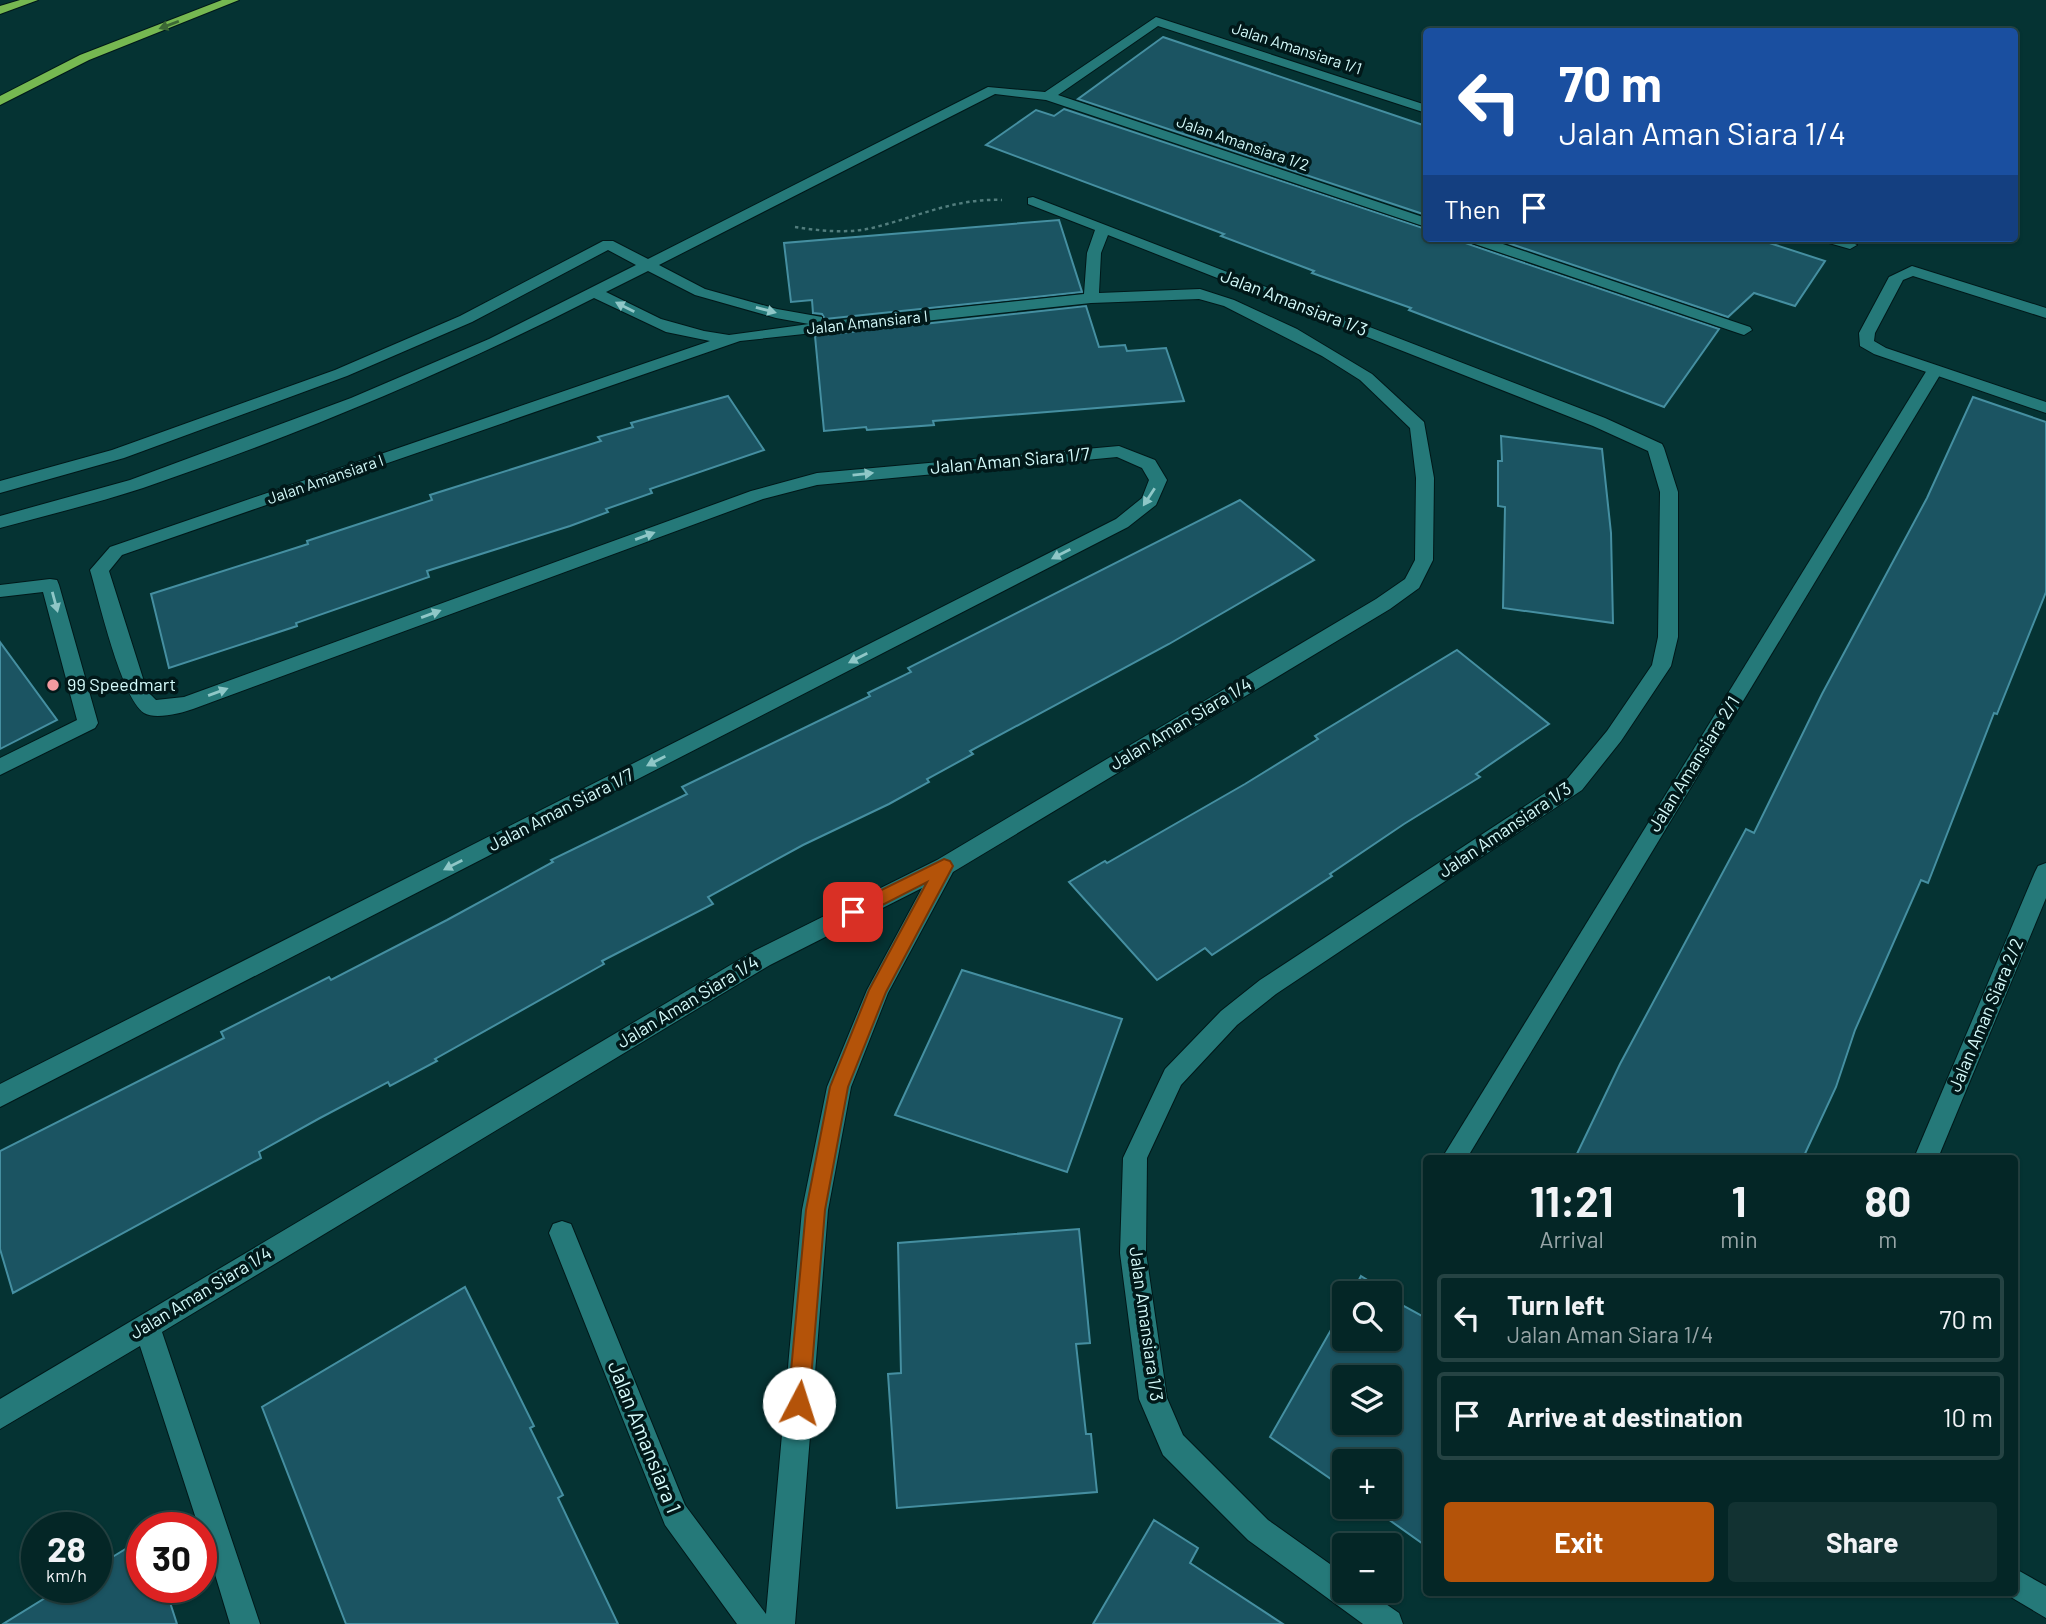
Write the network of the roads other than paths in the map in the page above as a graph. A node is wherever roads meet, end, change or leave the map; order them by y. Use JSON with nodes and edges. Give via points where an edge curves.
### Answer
{"nodes":[{"id":1,"x":32,"y":0,"type":"edge"},
{"id":2,"x":233,"y":0,"type":"edge"},
{"id":3,"x":0,"y":10,"type":"edge"},
{"id":4,"x":1048,"y":96,"type":"junction"},
{"id":5,"x":0,"y":101,"type":"edge"},
{"id":6,"x":1423,"y":108,"type":"edge"},
{"id":7,"x":1033,"y":201,"type":"road end"},
{"id":8,"x":1423,"y":222,"type":"edge"},
{"id":9,"x":1103,"y":229,"type":"junction"},
{"id":10,"x":1483,"y":242,"type":"edge"},
{"id":11,"x":1840,"y":242,"type":"edge"},
{"id":12,"x":1850,"y":245,"type":"dead end"},
{"id":13,"x":646,"y":265,"type":"junction"},
{"id":14,"x":593,"y":291,"type":"junction"},
{"id":15,"x":1091,"y":298,"type":"junction"},
{"id":16,"x":2046,"y":313,"type":"edge"},
{"id":17,"x":860,"y":322,"type":"junction"},
{"id":18,"x":1744,"y":330,"type":"dead end"},
{"id":19,"x":738,"y":337,"type":"junction"},
{"id":20,"x":1935,"y":370,"type":"junction"},
{"id":21,"x":2046,"y":408,"type":"edge"},
{"id":22,"x":0,"y":487,"type":"edge"},
{"id":23,"x":0,"y":522,"type":"edge"},
{"id":24,"x":0,"y":592,"type":"edge"},
{"id":25,"x":1383,"y":604,"type":"joint"},
{"id":26,"x":152,"y":708,"type":"joint"},
{"id":27,"x":0,"y":767,"type":"edge"},
{"id":28,"x":944,"y":866,"type":"junction"},
{"id":29,"x":2046,"y":872,"type":"edge"},
{"id":30,"x":0,"y":1096,"type":"edge"},
{"id":31,"x":1456,"y":1155,"type":"edge"},
{"id":32,"x":1927,"y":1155,"type":"edge"},
{"id":33,"x":562,"y":1233,"type":"dead end"},
{"id":34,"x":147,"y":1326,"type":"junction"},
{"id":35,"x":0,"y":1415,"type":"edge"},
{"id":36,"x":2018,"y":1586,"type":"edge"},
{"id":37,"x":2046,"y":1603,"type":"edge"},
{"id":38,"x":245,"y":1624,"type":"edge"},
{"id":39,"x":755,"y":1624,"type":"edge"},
{"id":40,"x":780,"y":1624,"type":"edge"},
{"id":41,"x":1388,"y":1624,"type":"edge"}],
"edges":[{"from":1,"to":3,"type":"highway"},
{"from":2,"to":5,"type":"highway","one_way":true,"via":[[114,46]]},
{"from":4,"to":6,"type":"street","name":"Jalan Amansiara 1/1","via":[[1156,20]]},
{"from":4,"to":8,"type":"street","name":"Jalan Amansiara 1/2"},
{"from":4,"to":13,"type":"street","name":"Jalan Amansiara 1/2","via":[[993,90]]},
{"from":7,"to":9,"type":"street","name":"Jalan Amansiara 1/3"},
{"from":9,"to":15,"type":"street","via":[[1094,253]]},
{"from":9,"to":41,"type":"street","name":"Jalan Amansiara 1/3","via":[[1600,422],[1656,448],[1669,492],[1668,637],[1661,666],[1614,736],[1575,784],[1268,987],[1229,1018],[1173,1077],[1135,1158],[1133,1253],[1153,1399],[1173,1445],[1258,1530]]},
{"from":10,"to":18,"type":"street"},
{"from":11,"to":12,"type":"street"},
{"from":13,"to":14,"type":"street","name":"Jalan Amansiara 1/2"},
{"from":13,"to":17,"type":"street","one_way":true,"via":[[700,292],[776,313],[806,320]]},
{"from":13,"to":22,"type":"street","via":[[608,243],[466,319],[341,373],[118,454]]},
{"from":19,"to":14,"type":"street","one_way":true,"via":[[683,334]]},
{"from":14,"to":23,"type":"street","name":"Jalan Amansiara 1/2","via":[[495,342],[357,402],[136,484]]},
{"from":15,"to":17,"type":"street","name":"Jalan Amansiara I"},
{"from":15,"to":25,"type":"street","name":"Jalan Amansiara I","via":[[1200,294],[1229,303],[1291,332],[1366,377],[1418,426],[1425,478],[1424,560],[1412,583]]},
{"from":16,"to":20,"type":"street","via":[[1912,271],[1897,277],[1866,343]]},
{"from":17,"to":19,"type":"street","name":"Jalan Amansiara I"},
{"from":19,"to":26,"type":"street","name":"Jalan Amansiara I","via":[[116,551],[99,570],[138,694]]},
{"from":20,"to":21,"type":"street"},
{"from":20,"to":31,"type":"street","name":"Jalan Amansiara 2/1"},
{"from":24,"to":27,"type":"street","one_way":true,"via":[[50,585],[88,723]]},
{"from":25,"to":28,"type":"street","name":"Jalan Aman Siara 1/4"},
{"from":26,"to":30,"type":"street","name":"Jalan Aman Siara 1/7","one_way":true,"via":[[186,704],[757,495],[817,479],[1119,451],[1149,464],[1158,480],[1150,501],[1122,523]]},
{"from":28,"to":34,"type":"street","name":"Jalan Aman Siara 1/4","via":[[762,958]]},
{"from":28,"to":40,"type":"street","via":[[878,990],[839,1087],[815,1210]]},
{"from":29,"to":32,"type":"street","name":"Jalan Aman Siara 2/2"},
{"from":33,"to":39,"type":"street","name":"Jalan Amansiara 1","via":[[675,1515]]},
{"from":34,"to":35,"type":"street","name":"Jalan Aman Siara 1/4"},
{"from":34,"to":38,"type":"street"},
{"from":36,"to":37,"type":"street"}]}
